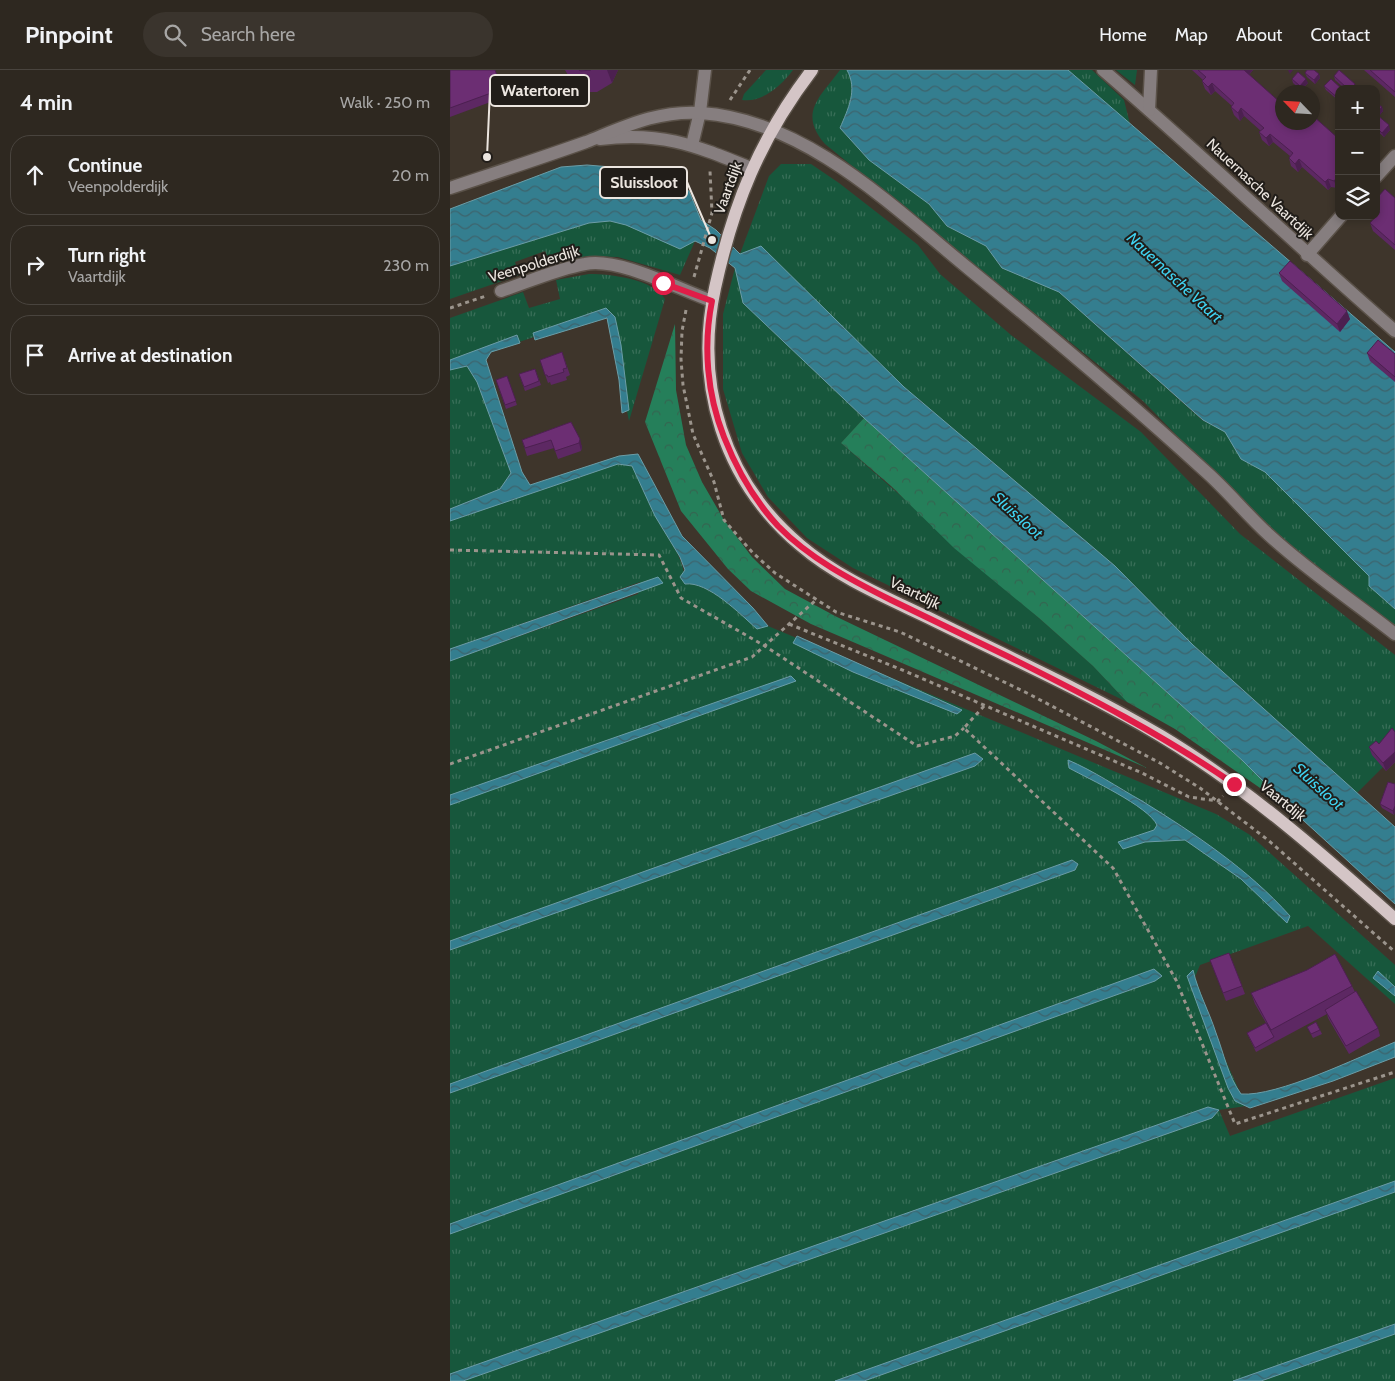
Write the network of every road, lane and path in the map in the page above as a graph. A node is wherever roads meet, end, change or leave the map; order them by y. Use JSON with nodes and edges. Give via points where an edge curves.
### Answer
{"nodes":[{"id":1,"x":705,"y":70,"type":"edge"},
{"id":2,"x":750,"y":70,"type":"edge"},
{"id":3,"x":812,"y":70,"type":"edge"},
{"id":4,"x":1103,"y":70,"type":"edge"},
{"id":5,"x":1151,"y":70,"type":"edge"},
{"id":6,"x":1149,"y":110,"type":"junction"},
{"id":7,"x":700,"y":112,"type":"junction"},
{"id":8,"x":723,"y":115,"type":"junction"},
{"id":9,"x":772,"y":128,"type":"junction"},
{"id":10,"x":588,"y":141,"type":"junction"},
{"id":11,"x":692,"y":145,"type":"junction"},
{"id":12,"x":1395,"y":156,"type":"edge"},
{"id":13,"x":751,"y":168,"type":"junction"},
{"id":14,"x":1378,"y":175,"type":"edge"},
{"id":15,"x":450,"y":188,"type":"edge"},
{"id":16,"x":1338,"y":220,"type":"edge"},
{"id":17,"x":711,"y":221,"type":"dead end"},
{"id":18,"x":1307,"y":255,"type":"junction"},
{"id":19,"x":501,"y":291,"type":"joint"},
{"id":20,"x":690,"y":293,"type":"junction"},
{"id":21,"x":712,"y":301,"type":"junction"},
{"id":22,"x":450,"y":308,"type":"edge"},
{"id":23,"x":1395,"y":331,"type":"edge"},
{"id":24,"x":450,"y":550,"type":"edge"},
{"id":25,"x":816,"y":600,"type":"dead end"},
{"id":26,"x":789,"y":624,"type":"junction"},
{"id":27,"x":1395,"y":634,"type":"edge"},
{"id":28,"x":765,"y":646,"type":"junction"},
{"id":29,"x":984,"y":706,"type":"junction"},
{"id":30,"x":964,"y":728,"type":"junction"},
{"id":31,"x":450,"y":764,"type":"edge"},
{"id":32,"x":1206,"y":799,"type":"dead end"},
{"id":33,"x":1395,"y":919,"type":"edge"},
{"id":34,"x":1395,"y":1072,"type":"edge"}],
"edges":[{"from":1,"to":7,"type":"street"},
{"from":2,"to":8,"type":"path","via":[[734,91]]},
{"from":3,"to":9,"type":"main road","name":"Vaartdijk"},
{"from":4,"to":6,"type":"street","name":"Nauernasche Vaartdijk"},
{"from":5,"to":6,"type":"street"},
{"from":6,"to":18,"type":"street","name":"Nauernasche Vaartdijk"},
{"from":7,"to":8,"type":"street"},
{"from":7,"to":10,"type":"street","via":[[659,115],[616,128]]},
{"from":7,"to":11,"type":"street"},
{"from":8,"to":9,"type":"street"},
{"from":9,"to":13,"type":"main road","name":"Vaartdijk"},
{"from":9,"to":27,"type":"street","via":[[821,154],[1019,309],[1206,472],[1270,536]]},
{"from":10,"to":11,"type":"street","via":[[648,136]]},
{"from":10,"to":15,"type":"street"},
{"from":11,"to":13,"type":"street"},
{"from":12,"to":14,"type":"street"},
{"from":13,"to":21,"type":"main road","name":"Vaartdijk","via":[[720,263]]},
{"from":16,"to":18,"type":"street"},
{"from":17,"to":20,"type":"path","name":"Vaartdijk"},
{"from":18,"to":23,"type":"street","name":"Nauernasche Vaartdijk"},
{"from":19,"to":20,"type":"street","name":"Veenpolderdijk","via":[[585,264],[605,263],[636,271]]},
{"from":19,"to":22,"type":"path","name":"Veenpolderdijk"},
{"from":20,"to":21,"type":"street","name":"Veenpolderdijk"},
{"from":21,"to":33,"type":"main road","name":"Vaartdijk","via":[[707,346],[709,383],[717,420],[735,463],[758,503],[802,548],[852,580],[1161,736],[1246,793]]},
{"from":24,"to":28,"type":"path","via":[[659,555],[680,598]]},
{"from":25,"to":26,"type":"path"},
{"from":26,"to":28,"type":"path"},
{"from":26,"to":29,"type":"path"},
{"from":28,"to":30,"type":"path","via":[[916,746],[955,736]]},
{"from":28,"to":31,"type":"path","via":[[752,657]]},
{"from":29,"to":30,"type":"path"},
{"from":29,"to":32,"type":"path","via":[[1142,772],[1189,797]]},
{"from":30,"to":34,"type":"path","via":[[1113,868],[1176,980],[1235,1124]]}]}
